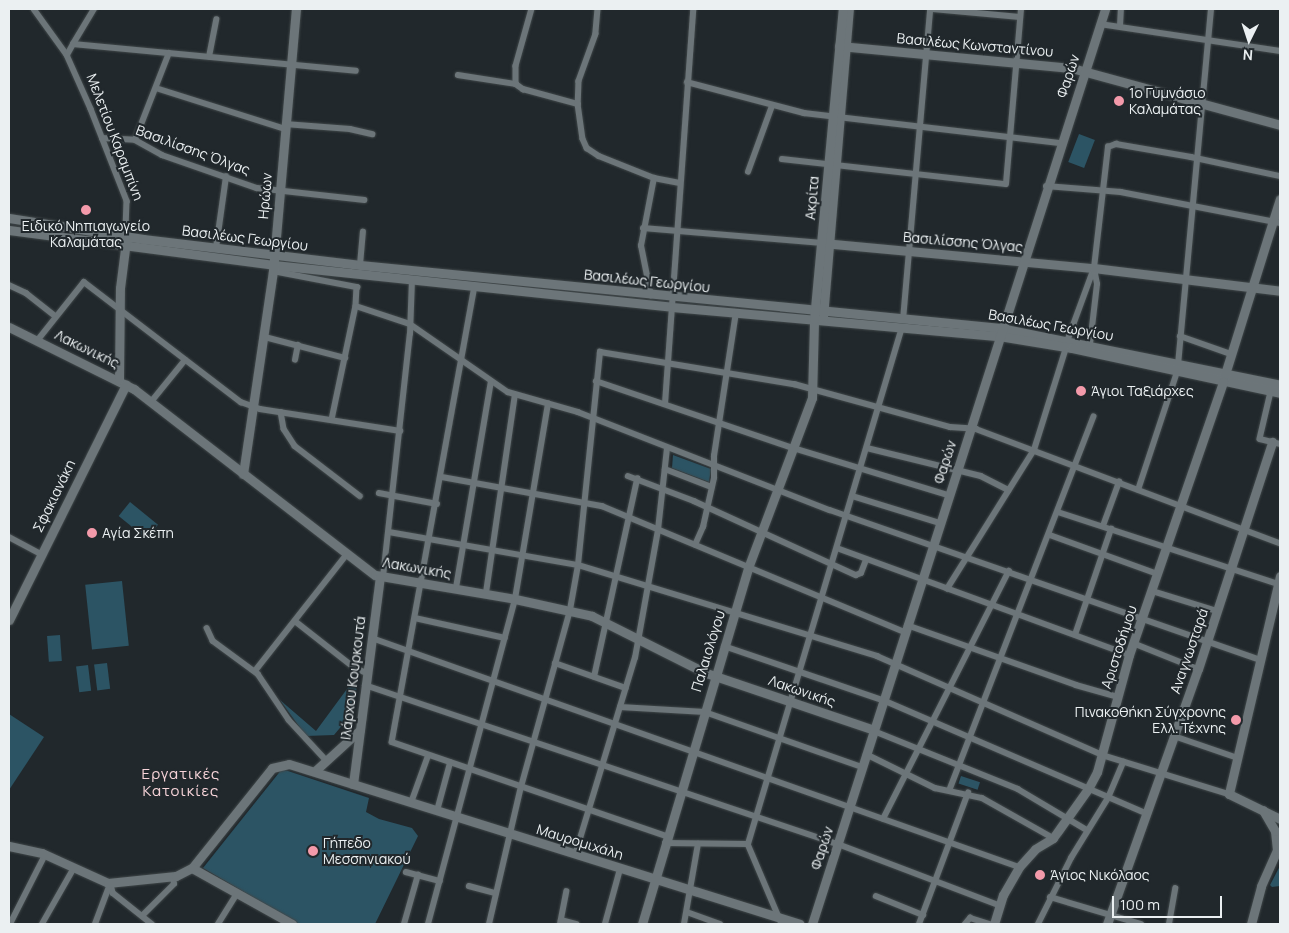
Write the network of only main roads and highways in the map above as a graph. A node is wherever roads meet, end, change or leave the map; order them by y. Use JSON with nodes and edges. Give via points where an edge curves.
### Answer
{"nodes":[{"id":1,"x":296,"y":9,"type":"edge"},
{"id":2,"x":843,"y":9,"type":"edge"},
{"id":3,"x":849,"y":9,"type":"edge"},
{"id":4,"x":1105,"y":9,"type":"edge"},
{"id":5,"x":843,"y":47,"type":"junction"},
{"id":6,"x":1085,"y":71,"type":"junction"},
{"id":7,"x":1280,"y":125,"type":"edge"},
{"id":8,"x":1280,"y":199,"type":"edge"},
{"id":9,"x":9,"y":218,"type":"edge"},
{"id":10,"x":1277,"y":223,"type":"edge"},
{"id":11,"x":9,"y":230,"type":"edge"},
{"id":12,"x":125,"y":242,"type":"junction"},
{"id":13,"x":825,"y":243,"type":"junction"},
{"id":14,"x":274,"y":255,"type":"junction"},
{"id":15,"x":1022,"y":261,"type":"junction"},
{"id":16,"x":274,"y":268,"type":"junction"},
{"id":17,"x":1252,"y":288,"type":"junction"},
{"id":18,"x":1280,"y":291,"type":"edge"},
{"id":19,"x":672,"y":303,"type":"junction"},
{"id":20,"x":819,"y":316,"type":"junction"},
{"id":21,"x":9,"y":327,"type":"edge"},
{"id":22,"x":1000,"y":332,"type":"junction"},
{"id":23,"x":1067,"y":344,"type":"junction"},
{"id":24,"x":1177,"y":368,"type":"junction"},
{"id":25,"x":1224,"y":378,"type":"junction"},
{"id":26,"x":122,"y":382,"type":"junction"},
{"id":27,"x":1280,"y":385,"type":"edge"},
{"id":28,"x":812,"y":389,"type":"joint"},
{"id":29,"x":1276,"y":393,"type":"edge"},
{"id":30,"x":1276,"y":443,"type":"edge"},
{"id":31,"x":243,"y":474,"type":"junction"},
{"id":32,"x":381,"y":577,"type":"junction"},
{"id":33,"x":1279,"y":580,"type":"edge"},
{"id":34,"x":9,"y":620,"type":"edge"},
{"id":35,"x":714,"y":676,"type":"junction"},
{"id":36,"x":360,"y":730,"type":"junction"},
{"id":37,"x":874,"y":730,"type":"junction"},
{"id":38,"x":316,"y":770,"type":"junction"},
{"id":39,"x":352,"y":784,"type":"junction"},
{"id":40,"x":1262,"y":808,"type":"junction"},
{"id":41,"x":1280,"y":819,"type":"edge"},
{"id":42,"x":9,"y":846,"type":"edge"},
{"id":43,"x":1278,"y":858,"type":"edge"},
{"id":44,"x":192,"y":868,"type":"junction"},
{"id":45,"x":654,"y":880,"type":"junction"},
{"id":46,"x":780,"y":921,"type":"edge"},
{"id":47,"x":292,"y":924,"type":"edge"},
{"id":48,"x":642,"y":924,"type":"edge"},
{"id":49,"x":800,"y":924,"type":"edge"},
{"id":50,"x":812,"y":924,"type":"edge"},
{"id":51,"x":994,"y":924,"type":"edge"},
{"id":52,"x":1107,"y":924,"type":"edge"},
{"id":53,"x":1251,"y":924,"type":"edge"}],
"edges":[{"from":1,"to":14,"type":"main road","name":"Ηρώων"},
{"from":2,"to":5,"type":"main road","name":"Ακρίτα"},
{"from":3,"to":5,"type":"main road","name":"Ακρίτα"},
{"from":4,"to":6,"type":"main road","name":"Φαρών"},
{"from":5,"to":6,"type":"main road","name":"Βασιλέως Κωνσταντίνου"},
{"from":5,"to":13,"type":"main road","name":"Ακρίτα"},
{"from":6,"to":7,"type":"main road","name":"Βασιλέως Κωνσταντίνου"},
{"from":6,"to":15,"type":"main road","name":"Φαρών"},
{"from":8,"to":10,"type":"main road","name":"Αριστοδήμου"},
{"from":9,"to":12,"type":"main road","name":"Βασιλέως Γεωργίου"},
{"from":10,"to":17,"type":"main road","name":"Αριστοδήμου"},
{"from":11,"to":12,"type":"main road","name":"Βασιλέως Γεωργίου"},
{"from":12,"to":14,"type":"main road","name":"Βασιλέως Γεωργίου"},
{"from":12,"to":16,"type":"main road","name":"Βασιλέως Γεωργίου"},
{"from":12,"to":26,"type":"main road","name":"Μελετίου Καραμπίνη","via":[[120,309]]},
{"from":13,"to":15,"type":"main road","name":"Βασιλίσσης Όλγας"},
{"from":13,"to":20,"type":"main road","name":"Ακρίτα"},
{"from":14,"to":16,"type":"main road","name":"Ηρώων"},
{"from":14,"to":19,"type":"main road","name":"Βασιλέως Γεωργίου","via":[[651,296]]},
{"from":15,"to":17,"type":"main road","name":"Βασιλίσσης Όλγας"},
{"from":15,"to":22,"type":"main road","name":"Φαρών"},
{"from":16,"to":19,"type":"main road","name":"Βασιλέως Γεωργίου"},
{"from":16,"to":31,"type":"main road","name":"Ηρώων"},
{"from":17,"to":18,"type":"main road","name":"Βασιλίσσης Όλγας"},
{"from":17,"to":25,"type":"main road","name":"Αριστοδήμου"},
{"from":19,"to":20,"type":"main road","name":"Βασιλέως Γεωργίου"},
{"from":19,"to":20,"type":"main road","name":"Βασιλέως Γεωργίου","via":[[736,313]]},
{"from":20,"to":22,"type":"main road","name":"Βασιλέως Γεωργίου"},
{"from":20,"to":28,"type":"main road","name":"Ακρίτα"},
{"from":21,"to":26,"type":"main road","name":"Λακωνικής"},
{"from":22,"to":23,"type":"main road","name":"Βασιλέως Γεωργίου"},
{"from":22,"to":37,"type":"main road","name":"Φαρών"},
{"from":23,"to":24,"type":"main road","name":"Βασιλέως Γεωργίου"},
{"from":23,"to":24,"type":"main road","name":"Βασιλέως Γεωργίου","via":[[1090,344]]},
{"from":24,"to":25,"type":"main road","name":"Βασιλέως Γεωργίου"},
{"from":25,"to":27,"type":"main road","name":"Βασιλέως Γεωργίου"},
{"from":25,"to":29,"type":"main road","name":"Βασιλέως Γεωργίου"},
{"from":25,"to":51,"type":"main road","name":"Αριστοδήμου","via":[[1129,655],[1102,755],[1088,789],[1053,838],[1035,849],[1019,867],[999,905]]},
{"from":26,"to":31,"type":"main road","name":"Λακωνικής"},
{"from":26,"to":34,"type":"main road","name":"Σφακιανάκη"},
{"from":28,"to":35,"type":"main road","name":"Παλαιολόγου","via":[[748,568]]},
{"from":30,"to":52,"type":"main road","name":"Αναγνωσταρά"},
{"from":31,"to":32,"type":"main road","name":"Λακωνικής"},
{"from":32,"to":35,"type":"main road","name":"Λακωνικής","via":[[570,610],[605,622]]},
{"from":32,"to":36,"type":"main road","name":"Ιλάρχου Κουρκουτά"},
{"from":33,"to":40,"type":"main road","via":[[1229,794]]},
{"from":35,"to":37,"type":"main road","name":"Λακωνικής"},
{"from":35,"to":45,"type":"main road","name":"Παλαιολόγου"},
{"from":36,"to":38,"type":"main road"},
{"from":36,"to":39,"type":"main road","name":"Ιλάρχου Κουρκουτά"},
{"from":37,"to":50,"type":"main road","name":"Φαρών"},
{"from":38,"to":39,"type":"main road","name":"Μαυρομιχάλη"},
{"from":38,"to":44,"type":"main road","name":"Μαυρομιχάλη","via":[[289,764],[274,766]]},
{"from":39,"to":45,"type":"main road","name":"Μαυρομιχάλη"},
{"from":40,"to":41,"type":"main road"},
{"from":40,"to":43,"type":"main road","via":[[1276,834]]},
{"from":42,"to":44,"type":"main road","via":[[46,855],[110,884],[173,877]]},
{"from":43,"to":53,"type":"main road","via":[[1261,886]]},
{"from":44,"to":47,"type":"main road"},
{"from":45,"to":46,"type":"main road","name":"Μαυρομιχάλη"},
{"from":45,"to":48,"type":"main road","name":"Παλαιολόγου"},
{"from":46,"to":49,"type":"main road","name":"Μαυρομιχάλη"}]}
